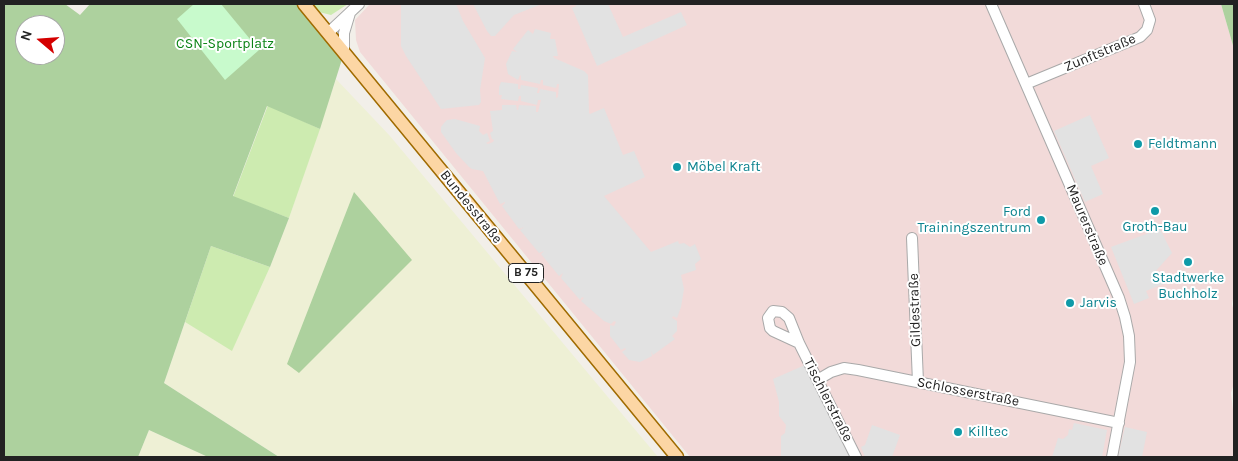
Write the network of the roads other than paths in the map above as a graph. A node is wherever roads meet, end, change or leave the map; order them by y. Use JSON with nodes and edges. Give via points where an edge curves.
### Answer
{"nodes":[{"id":1,"x":304,"y":4,"type":"edge"},
{"id":2,"x":358,"y":4,"type":"edge"},
{"id":3,"x":991,"y":4,"type":"edge"},
{"id":4,"x":1144,"y":4,"type":"edge"},
{"id":5,"x":350,"y":12,"type":"junction"},
{"id":6,"x":326,"y":30,"type":"junction"},
{"id":7,"x":344,"y":53,"type":"junction"},
{"id":8,"x":1026,"y":84,"type":"junction"},
{"id":9,"x":912,"y":238,"type":"dead end"},
{"id":10,"x":799,"y":343,"type":"dead end"},
{"id":11,"x":819,"y":379,"type":"junction"},
{"id":12,"x":918,"y":382,"type":"junction"},
{"id":13,"x":1119,"y":423,"type":"junction"},
{"id":14,"x":677,"y":457,"type":"edge"},
{"id":15,"x":856,"y":457,"type":"edge"},
{"id":16,"x":1112,"y":457,"type":"edge"}],
"edges":[{"from":1,"to":6,"type":"main road","name":"Bundesstraße","number":"B 75"},
{"from":2,"to":5,"type":"street"},
{"from":3,"to":8,"type":"street","name":"Maurerstraße"},
{"from":4,"to":8,"type":"street","name":"Zunftstraße","via":[[1150,20],[1147,30],[1140,36]]},
{"from":5,"to":6,"type":"street"},
{"from":5,"to":7,"type":"street","via":[[344,33]]},
{"from":6,"to":7,"type":"main road","name":"Bundesstraße","number":"B 75"},
{"from":7,"to":14,"type":"main road","name":"Bundesstraße","number":"B 75"},
{"from":8,"to":13,"type":"street","name":"Maurerstraße","via":[[1125,317],[1130,362]]},
{"from":9,"to":12,"type":"street","name":"Gildestraße"},
{"from":10,"to":11,"type":"street","name":"Tischlerstraße"},
{"from":11,"to":12,"type":"street","name":"Schlosserstraße","via":[[844,368]]},
{"from":11,"to":15,"type":"street","name":"Tischlerstraße"},
{"from":12,"to":13,"type":"street","name":"Schlosserstraße"},
{"from":13,"to":16,"type":"street","name":"Maurerstraße"}]}
